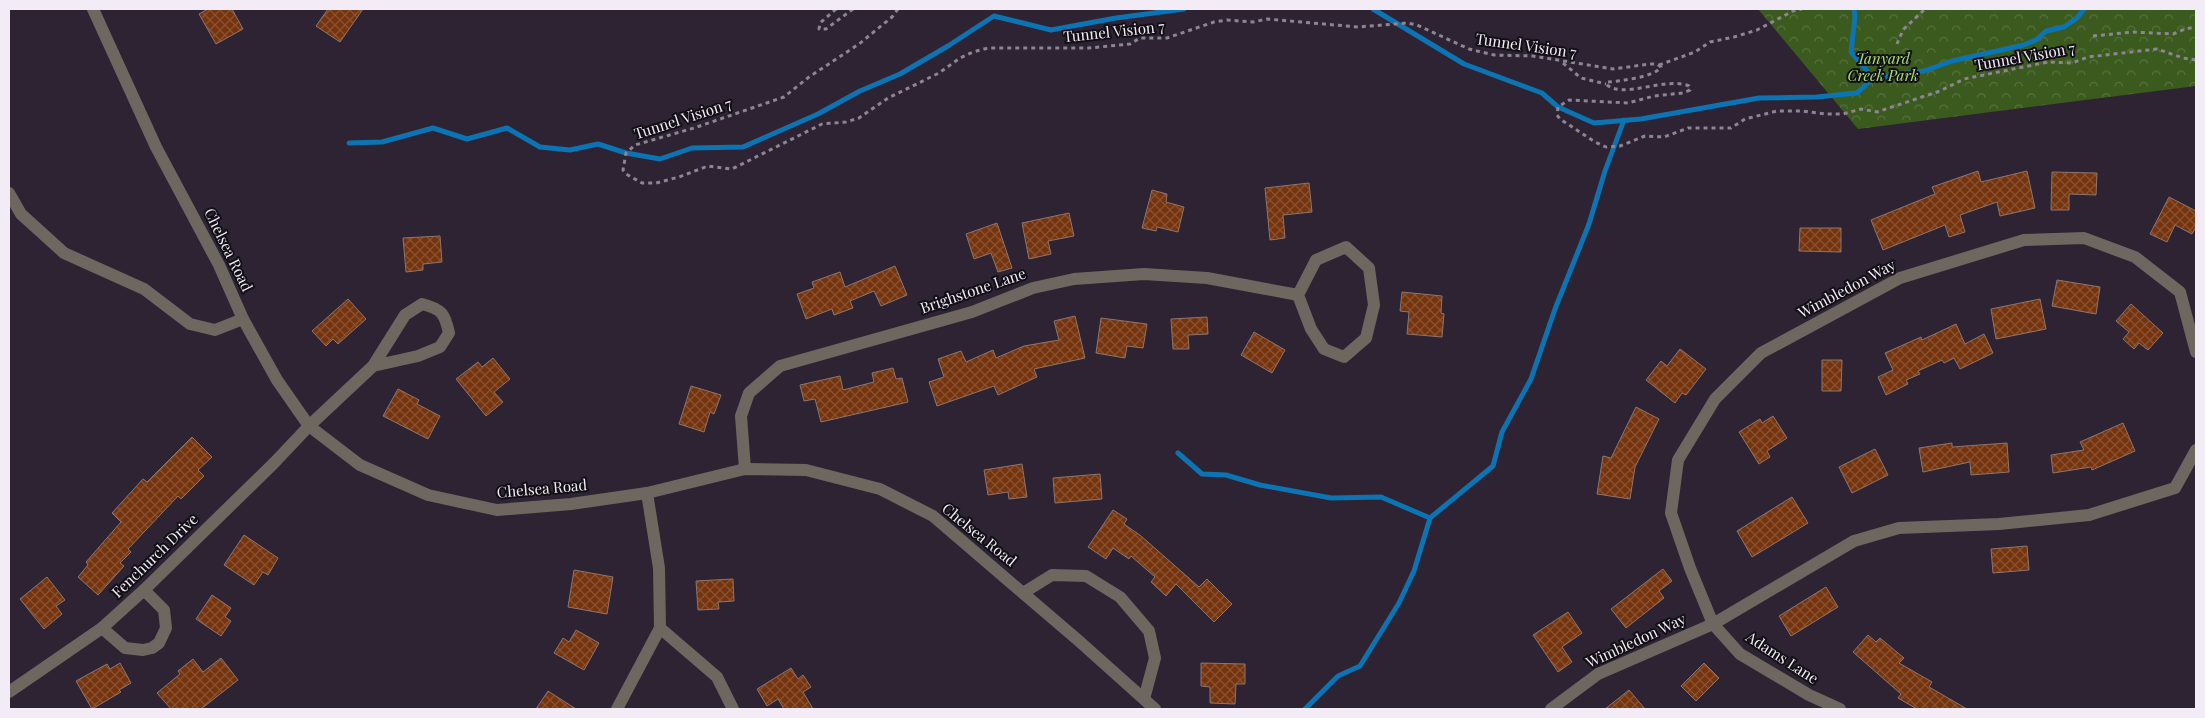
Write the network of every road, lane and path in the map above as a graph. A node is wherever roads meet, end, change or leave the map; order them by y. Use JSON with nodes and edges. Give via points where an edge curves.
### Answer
{"nodes":[{"id":1,"x":93,"y":9,"type":"edge"},
{"id":2,"x":836,"y":9,"type":"edge"},
{"id":3,"x":853,"y":9,"type":"edge"},
{"id":4,"x":898,"y":9,"type":"edge"},
{"id":5,"x":1802,"y":9,"type":"edge"},
{"id":6,"x":1925,"y":9,"type":"edge"},
{"id":7,"x":2196,"y":27,"type":"edge"},
{"id":8,"x":2093,"y":36,"type":"dead end"},
{"id":9,"x":1896,"y":44,"type":"dead end"},
{"id":10,"x":2196,"y":60,"type":"edge"},
{"id":11,"x":1562,"y":62,"type":"junction"},
{"id":12,"x":1659,"y":65,"type":"junction"},
{"id":13,"x":1606,"y":84,"type":"junction"},
{"id":14,"x":9,"y":193,"type":"edge"},
{"id":15,"x":1298,"y":295,"type":"junction"},
{"id":16,"x":243,"y":319,"type":"junction"},
{"id":17,"x":2196,"y":352,"type":"edge"},
{"id":18,"x":373,"y":366,"type":"junction"},
{"id":19,"x":309,"y":426,"type":"junction"},
{"id":20,"x":2196,"y":450,"type":"edge"},
{"id":21,"x":744,"y":469,"type":"junction"},
{"id":22,"x":647,"y":493,"type":"junction"},
{"id":23,"x":144,"y":590,"type":"junction"},
{"id":24,"x":1023,"y":592,"type":"junction"},
{"id":25,"x":1713,"y":624,"type":"junction"},
{"id":26,"x":102,"y":628,"type":"junction"},
{"id":27,"x":660,"y":628,"type":"junction"},
{"id":28,"x":9,"y":692,"type":"edge"},
{"id":29,"x":1144,"y":699,"type":"junction"},
{"id":30,"x":617,"y":709,"type":"edge"},
{"id":31,"x":733,"y":709,"type":"edge"},
{"id":32,"x":1154,"y":709,"type":"edge"},
{"id":33,"x":1551,"y":709,"type":"edge"},
{"id":34,"x":1840,"y":709,"type":"edge"}],
"edges":[{"from":1,"to":16,"type":"street","name":"Chelsea Road","via":[[156,147],[219,265]]},
{"from":2,"to":3,"type":"path","via":[[820,23],[819,28],[826,29]]},
{"from":4,"to":11,"type":"path","name":"Tunnel Vision 7","via":[[859,44],[784,97],[635,145],[626,153],[623,170],[642,184],[679,178],[708,166],[732,169],[822,124],[859,118],[960,58],[988,48],[1089,48],[1130,44],[1140,38],[1167,38],[1227,20],[1253,22],[1266,19],[1358,27],[1407,23],[1469,49]]},
{"from":5,"to":12,"type":"path","via":[[1793,10],[1757,30],[1710,42],[1695,52]]},
{"from":6,"to":9,"type":"path","via":[[1903,30]]},
{"from":7,"to":8,"type":"path","via":[[2172,34],[2133,32]]},
{"from":10,"to":13,"type":"path","name":"Tunnel Vision 7","via":[[2157,49],[2088,57],[2072,63],[2048,62],[1964,79],[1940,92],[1877,112],[1861,109],[1843,114],[1778,111],[1745,119],[1731,128],[1688,128],[1672,135],[1645,136],[1620,146],[1606,147],[1560,119],[1558,107],[1569,100],[1628,104],[1690,90],[1680,82],[1630,89],[1611,88]]},
{"from":11,"to":12,"type":"path","name":"Tunnel Vision 7","via":[[1613,69]]},
{"from":11,"to":13,"type":"path","via":[[1581,78]]},
{"from":12,"to":13,"type":"path","via":[[1661,69],[1658,72]]},
{"from":14,"to":16,"type":"street","via":[[21,214],[64,253],[144,289],[190,324],[215,330]]},
{"from":15,"to":15,"type":"street","via":[[1311,329],[1324,349],[1344,357],[1366,338],[1374,305],[1368,268],[1346,247],[1316,260]]},
{"from":15,"to":21,"type":"street","name":"Brighstone Lane","via":[[1207,278],[1144,274],[1074,279],[1033,288],[972,312],[780,366],[749,392],[741,416]]},
{"from":16,"to":19,"type":"street","name":"Chelsea Road","via":[[277,380]]},
{"from":17,"to":25,"type":"street","name":"Wimbledon Way","via":[[2180,292],[2136,257],[2084,238],[2024,240],[1900,278],[1761,353],[1715,399],[1678,460],[1671,513]]},
{"from":18,"to":18,"type":"street","name":"Fenchurch Drive","via":[[418,356],[440,347],[449,333],[446,318],[435,307],[422,304],[406,315]]},
{"from":18,"to":19,"type":"street","name":"Fenchurch Drive"},
{"from":19,"to":22,"type":"street","name":"Chelsea Road","via":[[360,465],[411,488],[428,495],[497,510]]},
{"from":19,"to":23,"type":"street","name":"Fenchurch Drive"},
{"from":20,"to":25,"type":"street","name":"Wimbledon Way","via":[[2175,488],[2088,515],[1999,524],[1899,528],[1854,540]]},
{"from":21,"to":22,"type":"street","name":"Chelsea Road"},
{"from":21,"to":24,"type":"street","name":"Chelsea Road","via":[[806,470],[880,489],[933,516]]},
{"from":22,"to":27,"type":"street","via":[[659,568]]},
{"from":23,"to":26,"type":"street","name":"Fenchurch Drive"},
{"from":23,"to":26,"type":"street","via":[[164,610],[166,628],[159,643],[143,650],[125,648]]},
{"from":24,"to":29,"type":"street","name":"Chelsea Road"},
{"from":24,"to":29,"type":"street","via":[[1052,575],[1086,576],[1120,598],[1149,631],[1155,658]]},
{"from":25,"to":33,"type":"street","name":"Wimbledon Way","via":[[1598,674]]},
{"from":25,"to":34,"type":"street","name":"Adams Lane","via":[[1740,654],[1809,695]]},
{"from":26,"to":28,"type":"street","name":"Fenchurch Drive"},
{"from":27,"to":30,"type":"street"},
{"from":27,"to":31,"type":"street","via":[[717,677]]},
{"from":29,"to":32,"type":"street","name":"Chelsea Road"}]}
